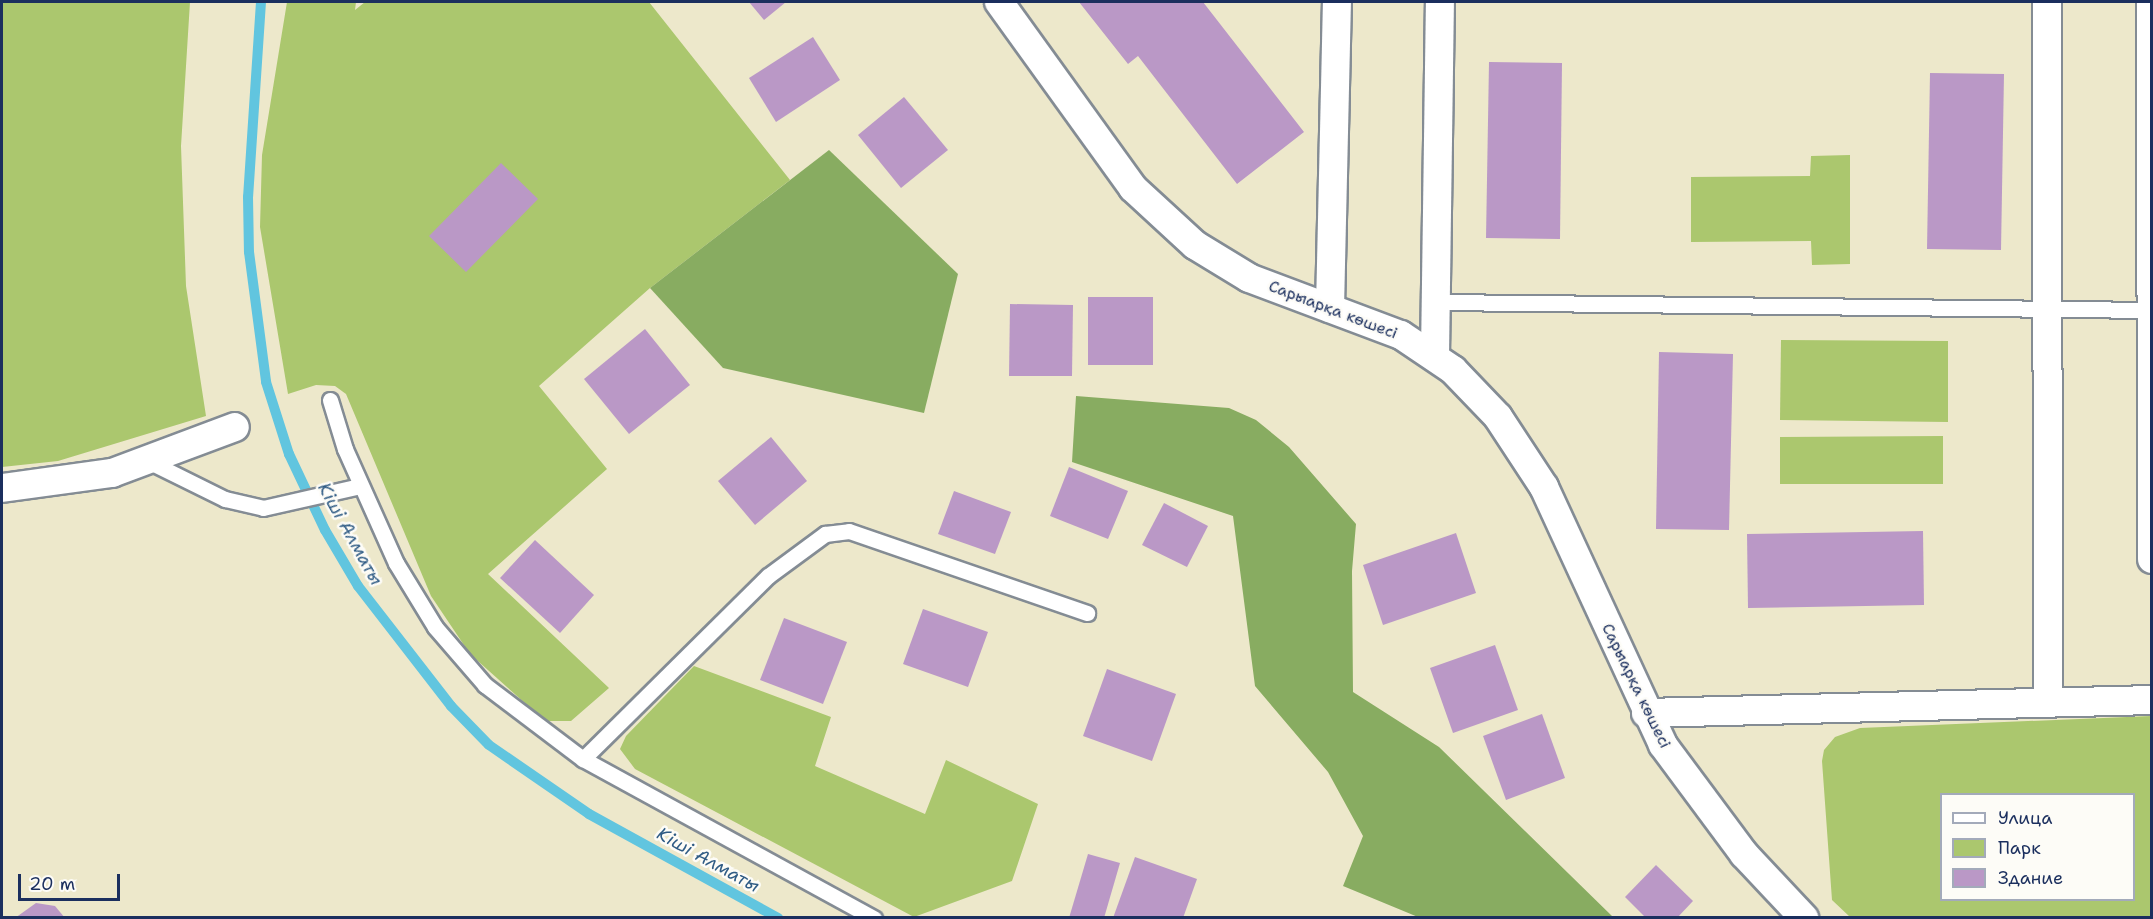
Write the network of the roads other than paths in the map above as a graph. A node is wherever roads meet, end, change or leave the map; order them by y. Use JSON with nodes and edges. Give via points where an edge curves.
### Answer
{"nodes":[{"id":1,"x":999,"y":2,"type":"edge"},
{"id":2,"x":1337,"y":2,"type":"edge"},
{"id":3,"x":1440,"y":2,"type":"edge"},
{"id":4,"x":2047,"y":2,"type":"edge"},
{"id":5,"x":2151,"y":2,"type":"edge"},
{"id":6,"x":1438,"y":302,"type":"junction"},
{"id":7,"x":1330,"y":308,"type":"junction"},
{"id":8,"x":2048,"y":309,"type":"junction"},
{"id":9,"x":2151,"y":309,"type":"edge"},
{"id":10,"x":1436,"y":355,"type":"junction"},
{"id":11,"x":330,"y":400,"type":"dead end"},
{"id":12,"x":234,"y":427,"type":"dead end"},
{"id":13,"x":148,"y":461,"type":"junction"},
{"id":14,"x":360,"y":486,"type":"junction"},
{"id":15,"x":2,"y":488,"type":"edge"},
{"id":16,"x":2151,"y":559,"type":"edge"},
{"id":17,"x":1087,"y":613,"type":"dead end"},
{"id":18,"x":2151,"y":700,"type":"edge"},
{"id":19,"x":2048,"y":702,"type":"junction"},
{"id":20,"x":1646,"y":713,"type":"junction"},
{"id":21,"x":584,"y":759,"type":"junction"},
{"id":22,"x":874,"y":918,"type":"edge"},
{"id":23,"x":1804,"y":918,"type":"edge"}],
"edges":[{"from":1,"to":7,"type":"street","name":"Сарыарқа көшесі","via":[[1133,188],[1162,217],[1227,267]]},
{"from":2,"to":7,"type":"street"},
{"from":3,"to":6,"type":"street"},
{"from":4,"to":8,"type":"street"},
{"from":5,"to":9,"type":"street"},
{"from":6,"to":8,"type":"lane"},
{"from":6,"to":10,"type":"street"},
{"from":7,"to":10,"type":"street","name":"Сарыарқа көшесі","via":[[1401,335]]},
{"from":8,"to":9,"type":"lane"},
{"from":8,"to":19,"type":"street"},
{"from":9,"to":16,"type":"street"},
{"from":10,"to":20,"type":"street","name":"Сарыарқа көшесі","via":[[1498,417],[1544,487]]},
{"from":11,"to":14,"type":"lane"},
{"from":12,"to":13,"type":"street"},
{"from":13,"to":14,"type":"lane","via":[[225,499],[263,508],[334,495]]},
{"from":13,"to":15,"type":"street","via":[[112,473]]},
{"from":14,"to":21,"type":"lane","via":[[396,563],[441,634],[485,685]]},
{"from":17,"to":21,"type":"lane","via":[[849,531],[825,534],[768,576]]},
{"from":18,"to":19,"type":"street"},
{"from":19,"to":20,"type":"street"},
{"from":20,"to":23,"type":"street","name":"Сарыарқа көшесі","via":[[1699,799]]},
{"from":21,"to":22,"type":"lane"}]}
